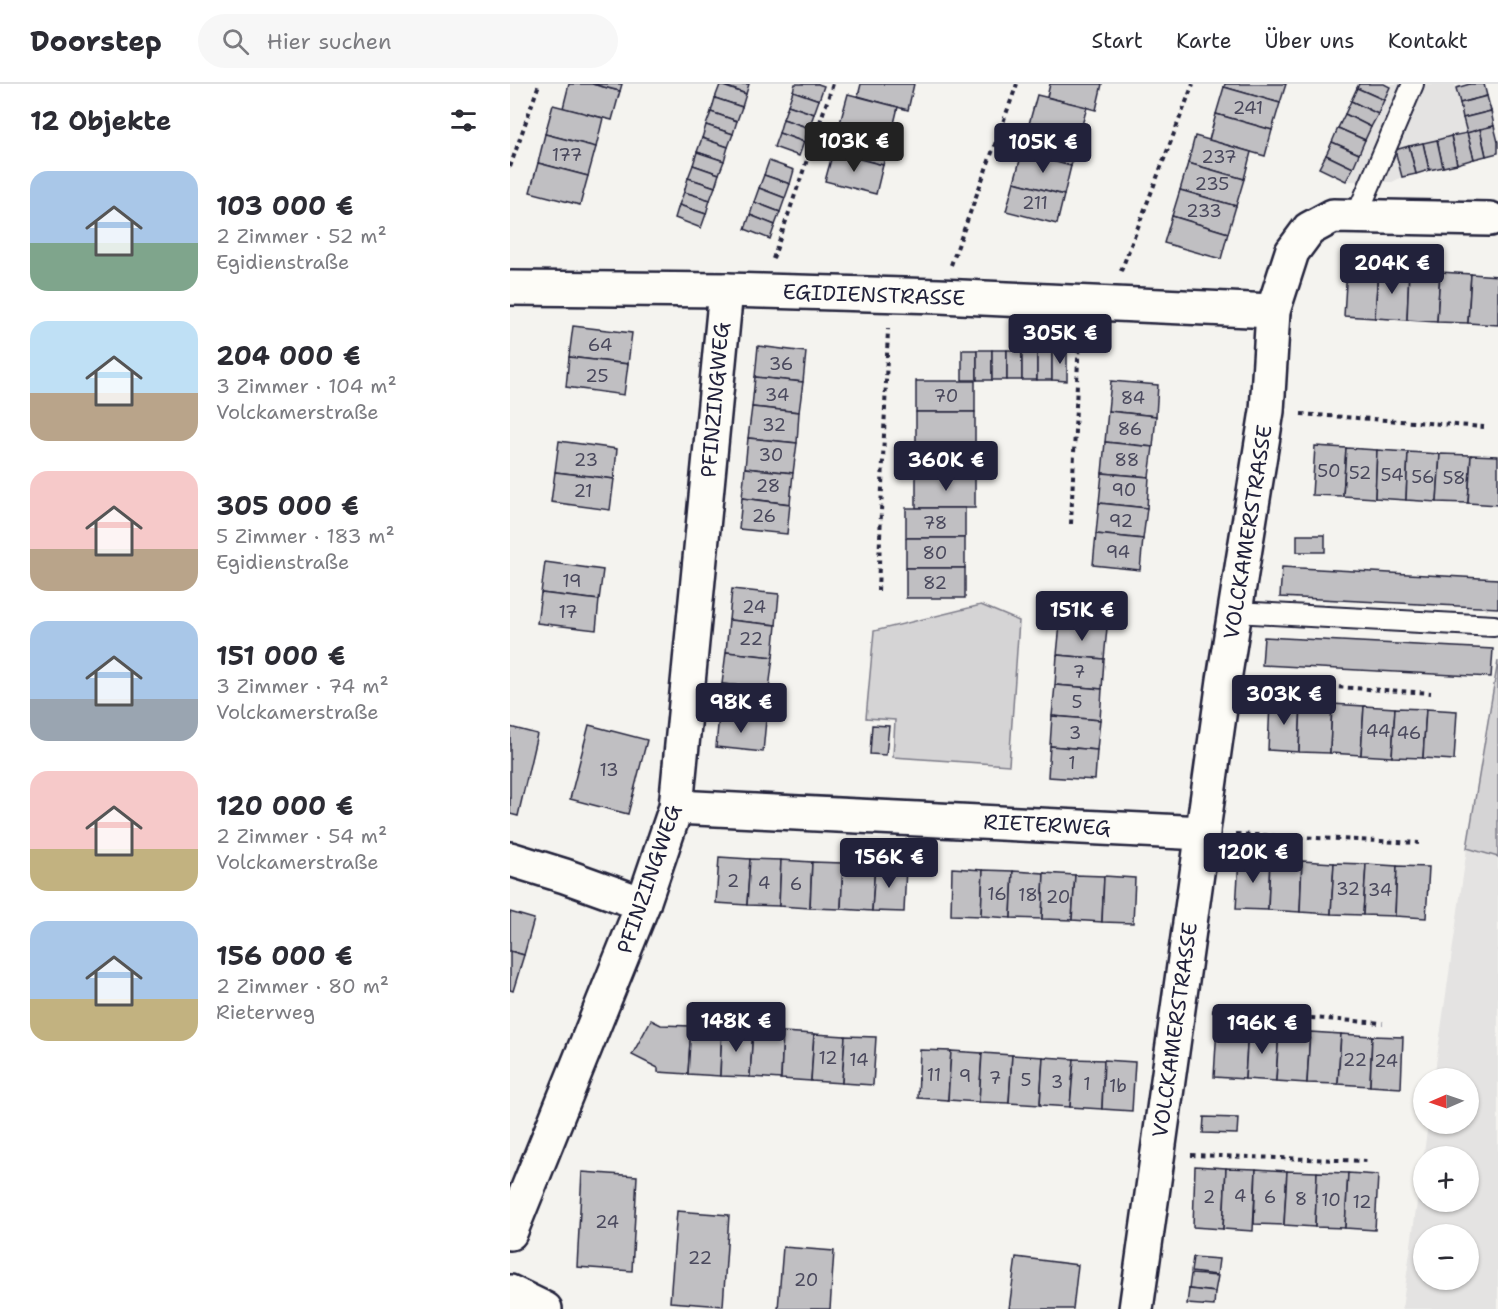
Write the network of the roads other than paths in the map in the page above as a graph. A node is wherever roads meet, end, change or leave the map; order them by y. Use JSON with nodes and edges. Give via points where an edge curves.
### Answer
{"nodes":[{"id":1,"x":1413,"y":84,"type":"edge"},
{"id":2,"x":1356,"y":217,"type":"junction"},
{"id":3,"x":1490,"y":219,"type":"dead end"},
{"id":4,"x":510,"y":288,"type":"edge"},
{"id":5,"x":726,"y":290,"type":"junction"},
{"id":6,"x":1273,"y":311,"type":"junction"},
{"id":7,"x":1235,"y":612,"type":"junction"},
{"id":8,"x":1494,"y":626,"type":"dead end"},
{"id":9,"x":676,"y":807,"type":"junction"},
{"id":10,"x":1203,"y":833,"type":"junction"},
{"id":11,"x":510,"y":859,"type":"edge"},
{"id":12,"x":643,"y":904,"type":"junction"},
{"id":13,"x":510,"y":1233,"type":"edge"},
{"id":14,"x":510,"y":1292,"type":"edge"},
{"id":15,"x":545,"y":1309,"type":"edge"},
{"id":16,"x":1136,"y":1309,"type":"edge"}],
"edges":[{"from":1,"to":2,"type":"lane"},
{"from":2,"to":3,"type":"street","name":"VOLCKAMERSTRASSE"},
{"from":2,"to":6,"type":"street","name":"VOLCKAMERSTRASSE","via":[[1333,216],[1309,229],[1292,252]]},
{"from":4,"to":5,"type":"street","name":"EGIDIENSTRASSE"},
{"from":5,"to":6,"type":"street","name":"EGIDIENSTRASSE"},
{"from":5,"to":9,"type":"street","name":"PFINZINGWEG"},
{"from":6,"to":7,"type":"street","name":"VOLCKAMERSTRASSE","via":[[1267,411]]},
{"from":7,"to":8,"type":"lane"},
{"from":7,"to":10,"type":"street","name":"VOLCKAMERSTRASSE"},
{"from":9,"to":10,"type":"street","name":"RIETERWEG"},
{"from":9,"to":12,"type":"street","name":"PFINZINGWEG"},
{"from":10,"to":16,"type":"street","name":"VOLCKAMERSTRASSE"},
{"from":11,"to":12,"type":"street"},
{"from":12,"to":13,"type":"street","name":"PFINZINGWEG"},
{"from":14,"to":15,"type":"street"}]}
